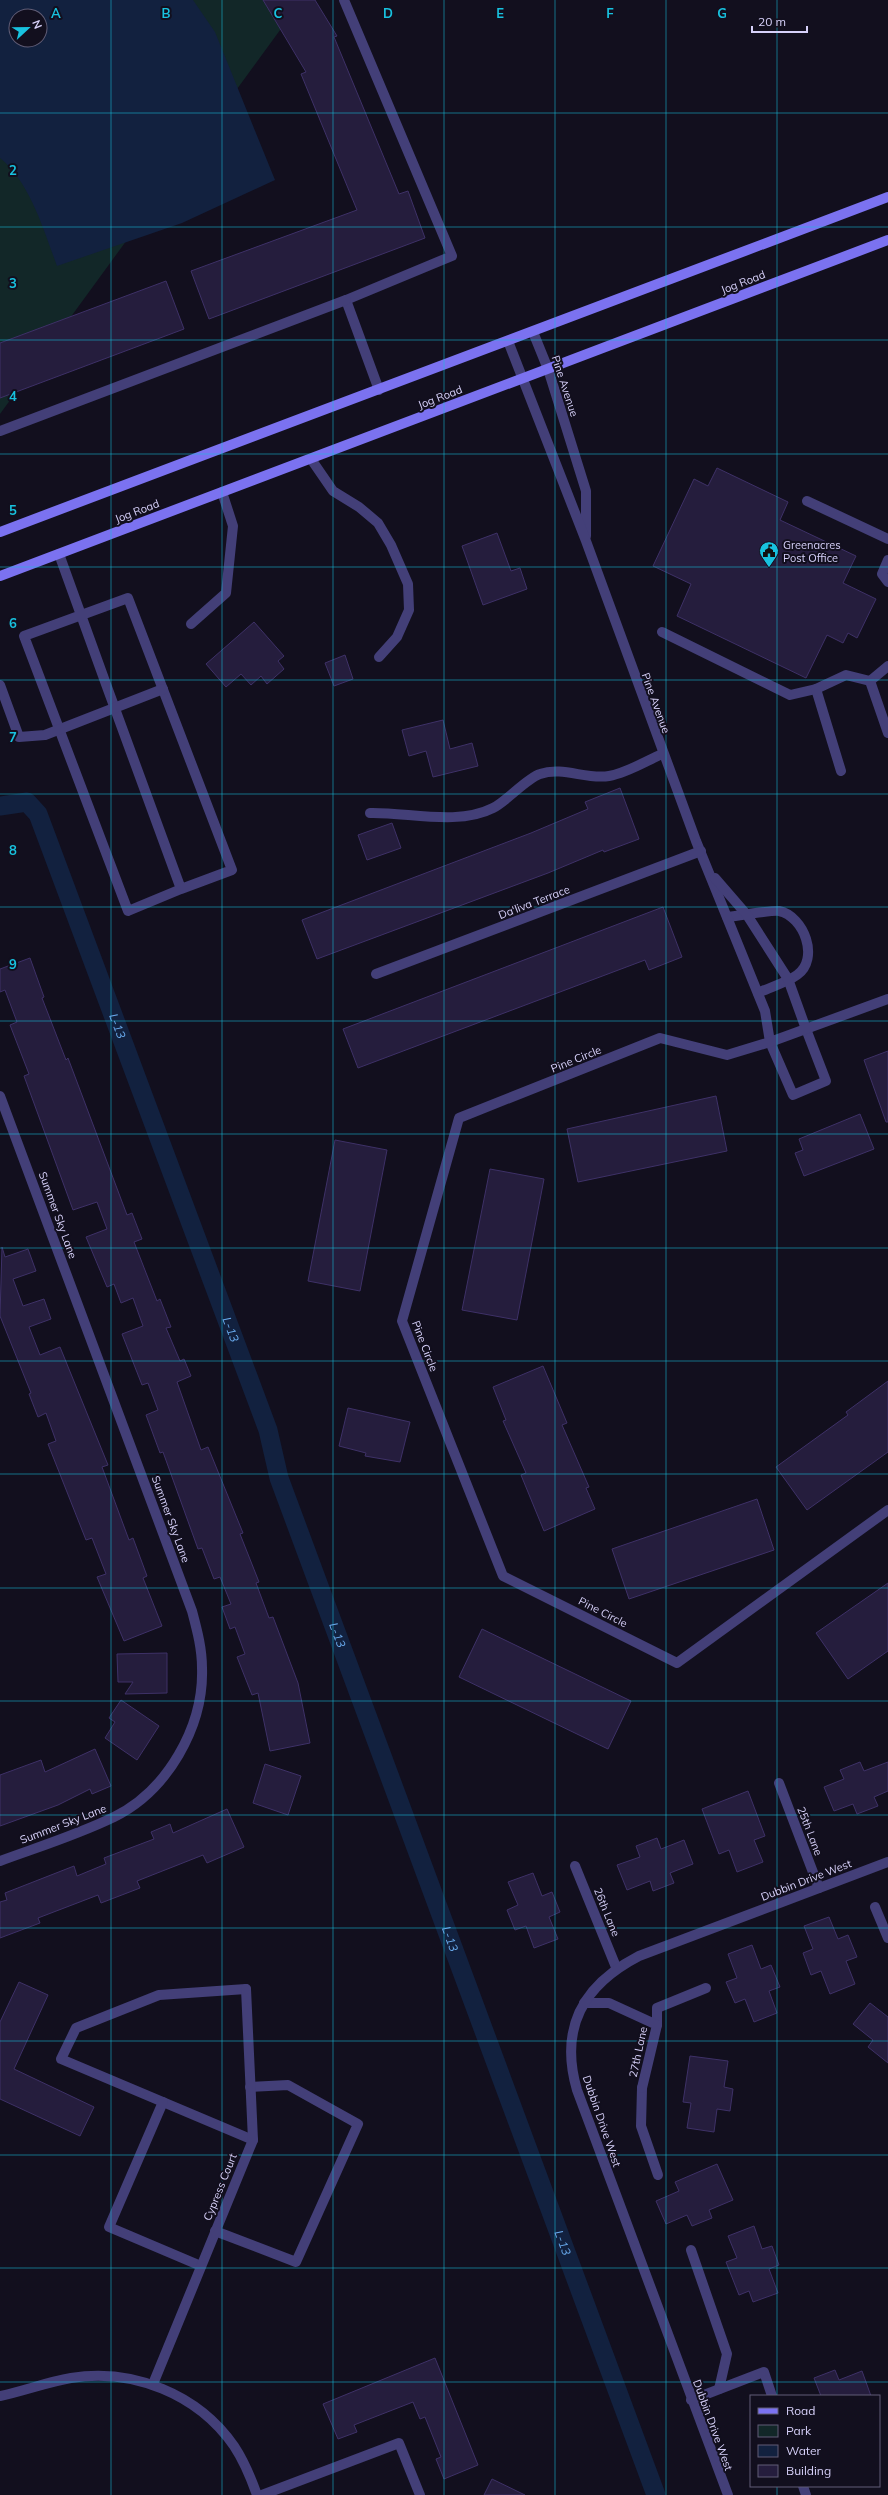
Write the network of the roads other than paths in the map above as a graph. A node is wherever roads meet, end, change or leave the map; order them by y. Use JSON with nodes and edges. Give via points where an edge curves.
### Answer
{"nodes":[{"id":1,"x":344,"y":0,"type":"edge"},
{"id":2,"x":888,"y":197,"type":"edge"},
{"id":3,"x":888,"y":240,"type":"edge"},
{"id":4,"x":346,"y":300,"type":"junction"},
{"id":5,"x":533,"y":332,"type":"junction"},
{"id":6,"x":508,"y":341,"type":"junction"},
{"id":7,"x":548,"y":369,"type":"junction"},
{"id":8,"x":523,"y":378,"type":"junction"},
{"id":9,"x":379,"y":390,"type":"junction"},
{"id":10,"x":0,"y":431,"type":"edge"},
{"id":11,"x":311,"y":459,"type":"junction"},
{"id":12,"x":222,"y":492,"type":"junction"},
{"id":13,"x":807,"y":501,"type":"dead end"},
{"id":14,"x":0,"y":532,"type":"edge"},
{"id":15,"x":888,"y":539,"type":"edge"},
{"id":16,"x":586,"y":542,"type":"junction"},
{"id":17,"x":59,"y":554,"type":"junction"},
{"id":18,"x":888,"y":560,"type":"edge"},
{"id":19,"x":0,"y":576,"type":"edge"},
{"id":20,"x":888,"y":582,"type":"edge"},
{"id":21,"x":81,"y":614,"type":"junction"},
{"id":22,"x":190,"y":624,"type":"dead end"},
{"id":23,"x":662,"y":632,"type":"dead end"},
{"id":24,"x":379,"y":657,"type":"dead end"},
{"id":25,"x":888,"y":666,"type":"edge"},
{"id":26,"x":870,"y":681,"type":"junction"},
{"id":27,"x":0,"y":685,"type":"edge"},
{"id":28,"x":163,"y":689,"type":"junction"},
{"id":29,"x":816,"y":689,"type":"junction"},
{"id":30,"x":115,"y":708,"type":"junction"},
{"id":31,"x":59,"y":730,"type":"junction"},
{"id":32,"x":888,"y":733,"type":"edge"},
{"id":33,"x":662,"y":754,"type":"junction"},
{"id":34,"x":841,"y":771,"type":"dead end"},
{"id":35,"x":370,"y":813,"type":"dead end"},
{"id":36,"x":701,"y":851,"type":"junction"},
{"id":37,"x":708,"y":870,"type":"junction"},
{"id":38,"x":181,"y":889,"type":"junction"},
{"id":39,"x":746,"y":915,"type":"junction"},
{"id":40,"x":727,"y":917,"type":"junction"},
{"id":41,"x":376,"y":974,"type":"dead end"},
{"id":42,"x":788,"y":979,"type":"junction"},
{"id":43,"x":758,"y":993,"type":"junction"},
{"id":44,"x":888,"y":999,"type":"edge"},
{"id":45,"x":806,"y":1029,"type":"junction"},
{"id":46,"x":770,"y":1042,"type":"junction"},
{"id":47,"x":0,"y":1096,"type":"edge"},
{"id":48,"x":888,"y":1510,"type":"edge"},
{"id":49,"x":779,"y":1783,"type":"dead end"},
{"id":50,"x":0,"y":1861,"type":"edge"},
{"id":51,"x":888,"y":1862,"type":"edge"},
{"id":52,"x":575,"y":1866,"type":"dead end"},
{"id":53,"x":818,"y":1888,"type":"junction"},
{"id":54,"x":875,"y":1907,"type":"dead end"},
{"id":55,"x":888,"y":1938,"type":"edge"},
{"id":56,"x":616,"y":1967,"type":"junction"},
{"id":57,"x":706,"y":1988,"type":"dead end"},
{"id":58,"x":584,"y":2003,"type":"junction"},
{"id":59,"x":657,"y":2025,"type":"junction"},
{"id":60,"x":250,"y":2086,"type":"junction"},
{"id":61,"x":163,"y":2102,"type":"junction"},
{"id":62,"x":253,"y":2140,"type":"junction"},
{"id":63,"x":658,"y":2175,"type":"dead end"},
{"id":64,"x":215,"y":2230,"type":"junction"},
{"id":65,"x":691,"y":2250,"type":"dead end"},
{"id":66,"x":201,"y":2266,"type":"junction"},
{"id":67,"x":153,"y":2384,"type":"junction"},
{"id":68,"x":719,"y":2389,"type":"junction"},
{"id":69,"x":772,"y":2395,"type":"edge"},
{"id":70,"x":0,"y":2396,"type":"edge"},
{"id":71,"x":691,"y":2400,"type":"junction"},
{"id":72,"x":257,"y":2495,"type":"edge"},
{"id":73,"x":262,"y":2495,"type":"edge"},
{"id":74,"x":420,"y":2495,"type":"edge"},
{"id":75,"x":728,"y":2495,"type":"edge"}],
"edges":[{"from":1,"to":4,"type":"street","via":[[452,256]]},
{"from":2,"to":5,"type":"main road"},
{"from":3,"to":7,"type":"main road","name":"Jog Road"},
{"from":4,"to":9,"type":"street"},
{"from":4,"to":10,"type":"street"},
{"from":5,"to":6,"type":"main road"},
{"from":5,"to":7,"type":"street","name":"Pine Avenue"},
{"from":6,"to":8,"type":"street","name":"Pine Avenue"},
{"from":6,"to":9,"type":"main road"},
{"from":7,"to":8,"type":"main road","name":"Jog Road"},
{"from":7,"to":16,"type":"street","name":"Pine Avenue","via":[[586,491]]},
{"from":8,"to":11,"type":"main road","name":"Jog Road"},
{"from":8,"to":16,"type":"street","name":"Pine Avenue"},
{"from":9,"to":14,"type":"main road"},
{"from":11,"to":12,"type":"main road","name":"Jog Road"},
{"from":11,"to":24,"type":"street","via":[[333,491],[359,507],[378,523],[408,584],[409,610],[397,637]]},
{"from":12,"to":17,"type":"main road","name":"Jog Road"},
{"from":12,"to":22,"type":"street","via":[[233,526],[226,593]]},
{"from":13,"to":15,"type":"street"},
{"from":16,"to":33,"type":"street","name":"Pine Avenue"},
{"from":17,"to":19,"type":"main road","name":"Jog Road"},
{"from":17,"to":21,"type":"street"},
{"from":18,"to":20,"type":"street","via":[[882,574]]},
{"from":21,"to":28,"type":"street","via":[[128,598]]},
{"from":21,"to":30,"type":"street"},
{"from":21,"to":31,"type":"street","via":[[24,636]]},
{"from":23,"to":29,"type":"street","via":[[790,695]]},
{"from":25,"to":26,"type":"street"},
{"from":26,"to":29,"type":"street","via":[[846,676]]},
{"from":26,"to":32,"type":"street"},
{"from":27,"to":31,"type":"street","via":[[19,737],[45,735]]},
{"from":28,"to":30,"type":"street"},
{"from":28,"to":38,"type":"street","via":[[232,870]]},
{"from":29,"to":34,"type":"street"},
{"from":30,"to":31,"type":"street"},
{"from":30,"to":38,"type":"street"},
{"from":31,"to":38,"type":"street","via":[[128,911]]},
{"from":33,"to":35,"type":"street","via":[[609,776],[560,771],[538,774],[493,808],[465,817]]},
{"from":33,"to":36,"type":"street","name":"Pine Avenue"},
{"from":36,"to":37,"type":"street","name":"Pine Avenue"},
{"from":36,"to":41,"type":"street","name":"Da'liva Terrace"},
{"from":37,"to":39,"type":"street","name":"Pine Avenue"},
{"from":37,"to":40,"type":"street","name":"Pine Avenue"},
{"from":39,"to":40,"type":"street"},
{"from":39,"to":42,"type":"street","name":"Pine Avenue"},
{"from":39,"to":42,"type":"street","via":[[778,910],[790,916],[799,925],[807,942],[808,959],[798,974]]},
{"from":40,"to":43,"type":"street","name":"Pine Avenue"},
{"from":42,"to":43,"type":"street"},
{"from":42,"to":45,"type":"street","name":"Pine Avenue"},
{"from":43,"to":46,"type":"street","name":"Pine Avenue","via":[[765,1011]]},
{"from":44,"to":45,"type":"street","name":"Pine Circle"},
{"from":45,"to":46,"type":"street","name":"Pine Circle"},
{"from":45,"to":46,"type":"street","name":"Pine Avenue","via":[[826,1081],[793,1095]]},
{"from":46,"to":48,"type":"street","name":"Pine Circle","via":[[727,1054],[660,1038],[459,1118],[402,1321],[504,1576],[677,1663]]},
{"from":47,"to":50,"type":"street","name":"Summer Sky Lane","via":[[192,1611],[200,1642],[202,1668],[196,1715],[187,1740],[173,1764],[147,1794],[114,1817]]},
{"from":49,"to":53,"type":"street","name":"25th Lane"},
{"from":51,"to":53,"type":"street","name":"Dubbin Drive West"},
{"from":52,"to":56,"type":"street","name":"26th Lane"},
{"from":53,"to":56,"type":"street","name":"Dubbin Drive West"},
{"from":54,"to":55,"type":"street"},
{"from":56,"to":58,"type":"street","name":"Dubbin Drive West","via":[[596,1986]]},
{"from":57,"to":59,"type":"street","via":[[657,2008]]},
{"from":58,"to":59,"type":"street","name":"27th Lane","via":[[609,2003]]},
{"from":58,"to":71,"type":"street","name":"Dubbin Drive West","via":[[572,2036],[573,2076]]},
{"from":59,"to":63,"type":"street","name":"27th Lane","via":[[642,2088],[641,2126]]},
{"from":60,"to":61,"type":"street","name":"Cypress Court","via":[[246,1989],[159,1995],[76,2028],[61,2059]]},
{"from":60,"to":62,"type":"street","name":"Cypress Court"},
{"from":60,"to":64,"type":"street","via":[[288,2085],[358,2124],[296,2262]]},
{"from":61,"to":62,"type":"street"},
{"from":61,"to":66,"type":"street","via":[[109,2227]]},
{"from":62,"to":64,"type":"street","name":"Cypress Court"},
{"from":64,"to":66,"type":"street","name":"Cypress Court"},
{"from":65,"to":68,"type":"street","via":[[727,2354]]},
{"from":66,"to":67,"type":"street","name":"Cypress Court"},
{"from":67,"to":70,"type":"street","via":[[124,2377],[71,2378]]},
{"from":67,"to":72,"type":"street","via":[[185,2400],[216,2425],[240,2456]]},
{"from":68,"to":69,"type":"street","via":[[764,2372]]},
{"from":68,"to":71,"type":"street"},
{"from":71,"to":75,"type":"street","name":"Dubbin Drive West"},
{"from":73,"to":74,"type":"street","via":[[400,2443]]}]}
